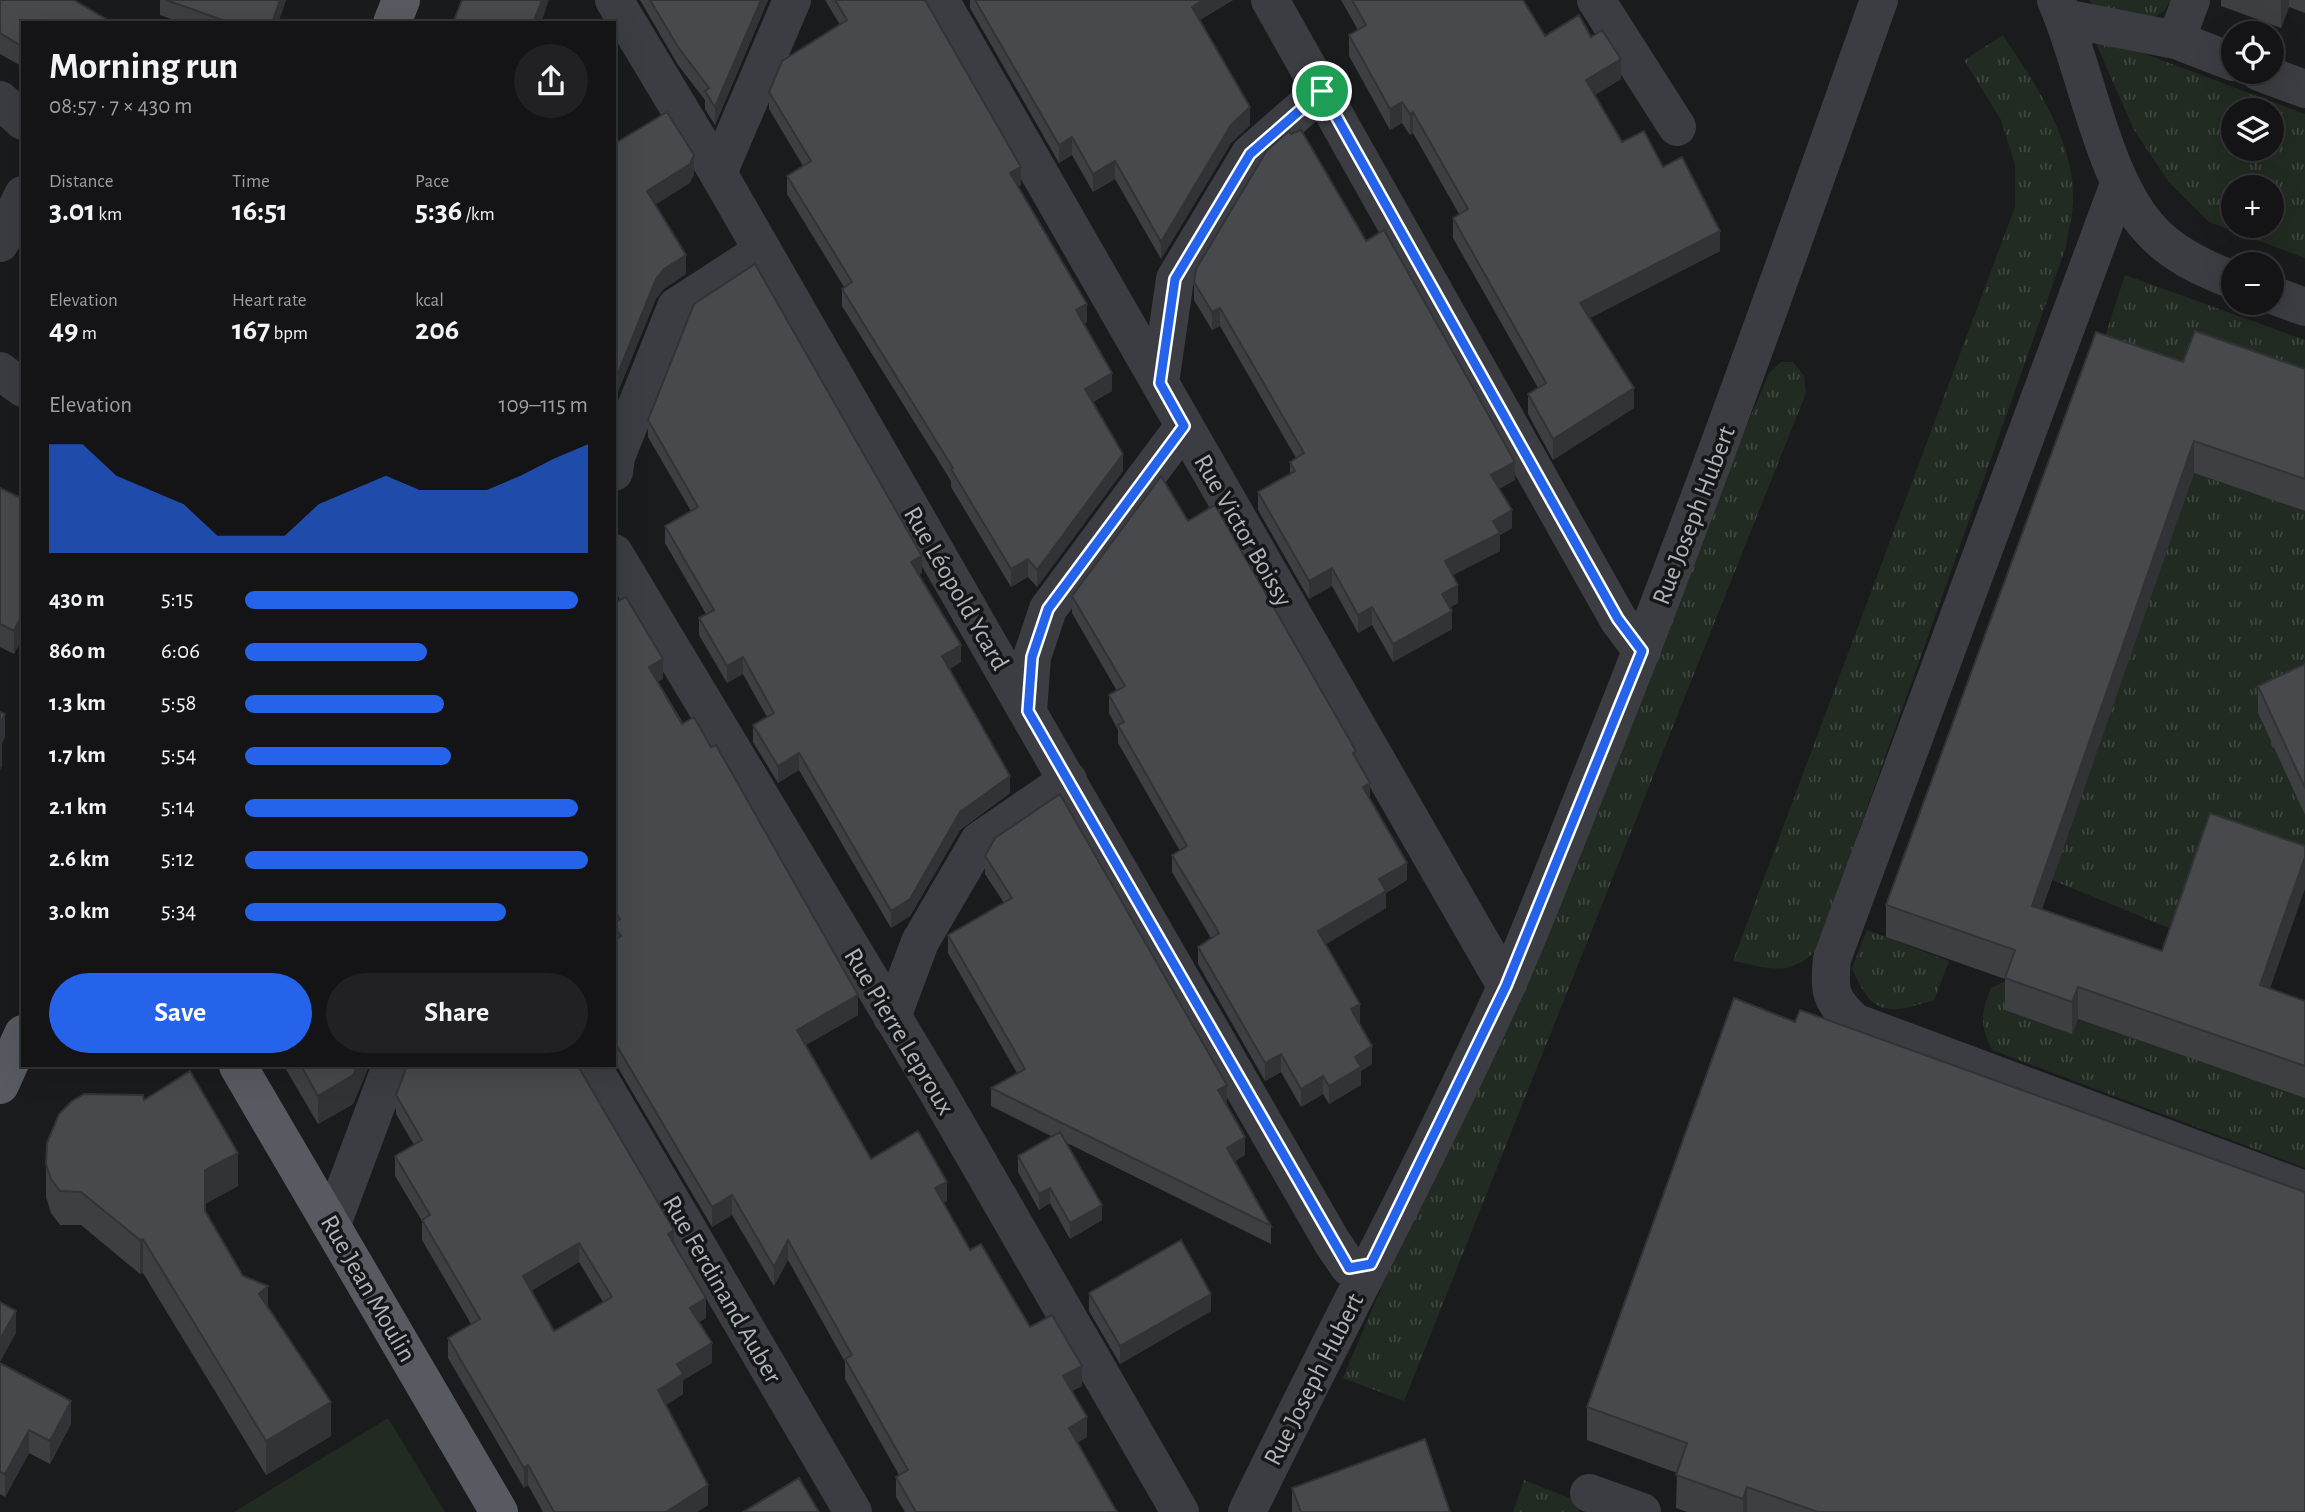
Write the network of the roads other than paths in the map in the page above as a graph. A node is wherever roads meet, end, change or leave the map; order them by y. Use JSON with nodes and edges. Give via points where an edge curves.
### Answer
{"nodes":[{"id":1,"x":401,"y":0,"type":"edge"},
{"id":2,"x":614,"y":0,"type":"edge"},
{"id":3,"x":792,"y":0,"type":"edge"},
{"id":4,"x":940,"y":0,"type":"edge"},
{"id":5,"x":1270,"y":0,"type":"edge"},
{"id":6,"x":1596,"y":0,"type":"edge"},
{"id":7,"x":1879,"y":0,"type":"edge"},
{"id":8,"x":2191,"y":0,"type":"edge"},
{"id":9,"x":2060,"y":9,"type":"edge"},
{"id":10,"x":393,"y":21,"type":"edge"},
{"id":11,"x":2176,"y":40,"type":"junction"},
{"id":12,"x":2221,"y":57,"type":"edge"},
{"id":13,"x":2284,"y":81,"type":"edge"},
{"id":14,"x":2305,"y":89,"type":"edge"},
{"id":15,"x":1322,"y":91,"type":"junction"},
{"id":16,"x":0,"y":100,"type":"edge"},
{"id":17,"x":21,"y":119,"type":"edge"},
{"id":18,"x":1677,"y":127,"type":"dead end"},
{"id":19,"x":718,"y":173,"type":"junction"},
{"id":20,"x":2119,"y":184,"type":"junction"},
{"id":21,"x":21,"y":198,"type":"edge"},
{"id":22,"x":0,"y":243,"type":"edge"},
{"id":23,"x":762,"y":251,"type":"junction"},
{"id":24,"x":2221,"y":276,"type":"edge"},
{"id":25,"x":2284,"y":299,"type":"edge"},
{"id":26,"x":2305,"y":307,"type":"edge"},
{"id":27,"x":0,"y":371,"type":"edge"},
{"id":28,"x":1160,"y":383,"type":"junction"},
{"id":29,"x":21,"y":387,"type":"edge"},
{"id":30,"x":1184,"y":426,"type":"junction"},
{"id":31,"x":616,"y":457,"type":"edge"},
{"id":32,"x":620,"y":578,"type":"edge"},
{"id":33,"x":1642,"y":651,"type":"junction"},
{"id":34,"x":1028,"y":711,"type":"junction"},
{"id":35,"x":1068,"y":780,"type":"junction"},
{"id":36,"x":1506,"y":986,"type":"junction"},
{"id":37,"x":892,"y":1017,"type":"junction"},
{"id":38,"x":21,"y":1038,"type":"edge"},
{"id":39,"x":239,"y":1067,"type":"edge"},
{"id":40,"x":391,"y":1067,"type":"edge"},
{"id":41,"x":593,"y":1067,"type":"edge"},
{"id":42,"x":0,"y":1085,"type":"edge"},
{"id":43,"x":2305,"y":1190,"type":"edge"},
{"id":44,"x":332,"y":1224,"type":"junction"},
{"id":45,"x":1371,"y":1264,"type":"junction"},
{"id":46,"x":1589,"y":1493,"type":"dead end"},
{"id":47,"x":499,"y":1512,"type":"edge"},
{"id":48,"x":853,"y":1512,"type":"edge"},
{"id":49,"x":1180,"y":1512,"type":"edge"},
{"id":50,"x":1247,"y":1512,"type":"edge"},
{"id":51,"x":1642,"y":1512,"type":"edge"}],
"edges":[{"from":1,"to":10,"type":"main road"},
{"from":2,"to":19,"type":"street","name":"Rue Léopold Ycard"},
{"from":3,"to":19,"type":"street"},
{"from":4,"to":28,"type":"street","name":"Rue Victor Boissy"},
{"from":5,"to":15,"type":"street"},
{"from":6,"to":18,"type":"street"},
{"from":7,"to":33,"type":"street","name":"Rue Joseph Hubert"},
{"from":8,"to":11,"type":"street"},
{"from":9,"to":11,"type":"street"},
{"from":9,"to":20,"type":"street"},
{"from":11,"to":12,"type":"street"},
{"from":13,"to":14,"type":"street"},
{"from":15,"to":28,"type":"street","via":[[1250,154],[1175,279]]},
{"from":15,"to":33,"type":"street","via":[[1618,619]]},
{"from":16,"to":17,"type":"street"},
{"from":19,"to":23,"type":"street","name":"Rue Léopold Ycard"},
{"from":20,"to":24,"type":"street","via":[[2148,228],[2195,266]]},
{"from":20,"to":43,"type":"street","via":[[1832,959],[1829,988],[1836,1006],[1854,1022]]},
{"from":21,"to":22,"type":"street"},
{"from":23,"to":31,"type":"street","via":[[676,307]]},
{"from":23,"to":34,"type":"street","name":"Rue Léopold Ycard"},
{"from":25,"to":26,"type":"street"},
{"from":27,"to":29,"type":"street"},
{"from":28,"to":30,"type":"street","name":"Rue Victor Boissy"},
{"from":30,"to":34,"type":"street","via":[[1048,609],[1032,657]]},
{"from":30,"to":36,"type":"street","name":"Rue Victor Boissy"},
{"from":32,"to":37,"type":"street","name":"Rue Pierre Leproux"},
{"from":33,"to":36,"type":"street","name":"Rue Joseph Hubert"},
{"from":34,"to":35,"type":"street","name":"Rue Léopold Ycard"},
{"from":35,"to":37,"type":"street","via":[[979,841],[920,942]]},
{"from":35,"to":45,"type":"street","name":"Rue Léopold Ycard","via":[[1332,1242],[1349,1268]]},
{"from":36,"to":45,"type":"street","name":"Rue Joseph Hubert"},
{"from":37,"to":49,"type":"street","name":"Rue Pierre Leproux"},
{"from":38,"to":42,"type":"main road"},
{"from":39,"to":44,"type":"main road","name":"Rue Jean Moulin"},
{"from":40,"to":44,"type":"street"},
{"from":41,"to":48,"type":"street","name":"Rue Ferdinand Auber"},
{"from":44,"to":47,"type":"main road","name":"Rue Jean Moulin"},
{"from":45,"to":50,"type":"street","name":"Rue Joseph Hubert"},
{"from":46,"to":51,"type":"street"}]}
